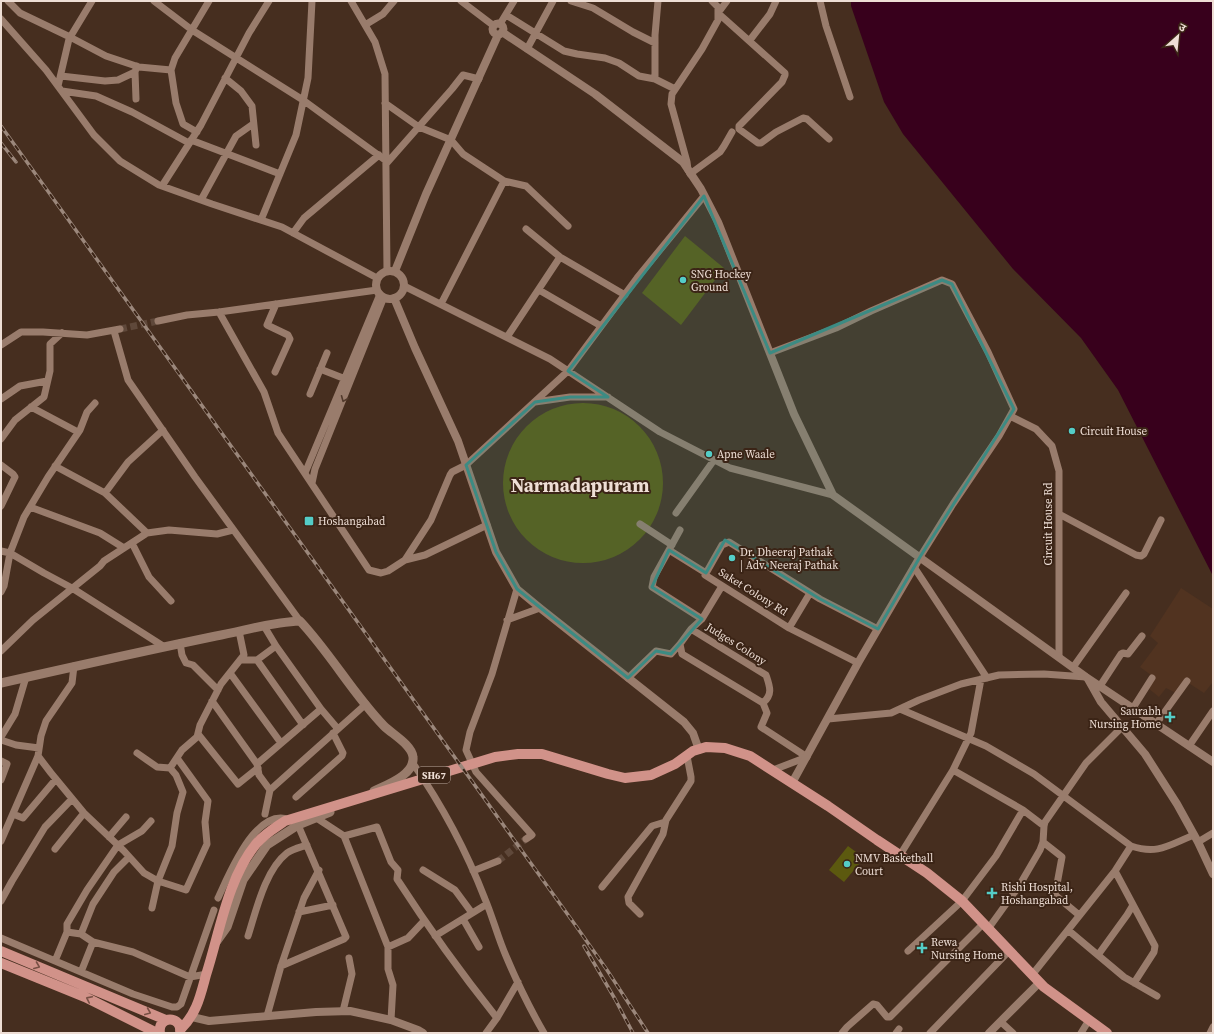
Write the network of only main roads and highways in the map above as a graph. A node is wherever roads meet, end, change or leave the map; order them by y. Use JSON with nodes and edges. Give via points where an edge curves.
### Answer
{"nodes":[{"id":1,"x":1,"y":683,"type":"edge"},
{"id":2,"x":217,"y":941,"type":"junction"},
{"id":3,"x":1,"y":951,"type":"edge"},
{"id":4,"x":1,"y":962,"type":"edge"},
{"id":5,"x":194,"y":1013,"type":"junction"},
{"id":6,"x":170,"y":1020,"type":"junction"},
{"id":7,"x":180,"y":1031,"type":"edge"},
{"id":8,"x":157,"y":1033,"type":"edge"},
{"id":9,"x":160,"y":1033,"type":"edge"},
{"id":10,"x":1107,"y":1033,"type":"edge"}],
"edges":[{"from":1,"to":2,"type":"main road","via":[[164,646],[282,622],[300,621],[384,726],[410,748],[412,762],[403,776],[341,808],[298,825],[267,845],[243,880],[227,927]]},
{"from":2,"to":5,"type":"main road","number":"SH67"},
{"from":2,"to":10,"type":"main road","number":"SH67","via":[[222,916],[234,882],[246,859],[265,835],[285,821],[495,756],[542,754],[624,778],[651,775],[675,764],[693,751],[706,747],[725,748],[750,756],[773,770],[927,873],[962,901],[1044,987]]},
{"from":3,"to":6,"type":"main road","one_way":true},
{"from":8,"to":4,"type":"main road","one_way":true,"via":[[85,997]]},
{"from":5,"to":6,"type":"main road"},
{"from":5,"to":7,"type":"main road","number":"SH67"},
{"from":6,"to":7,"type":"main road","via":[[178,1023]]},
{"from":6,"to":9,"type":"main road","via":[[160,1026]]}]}
